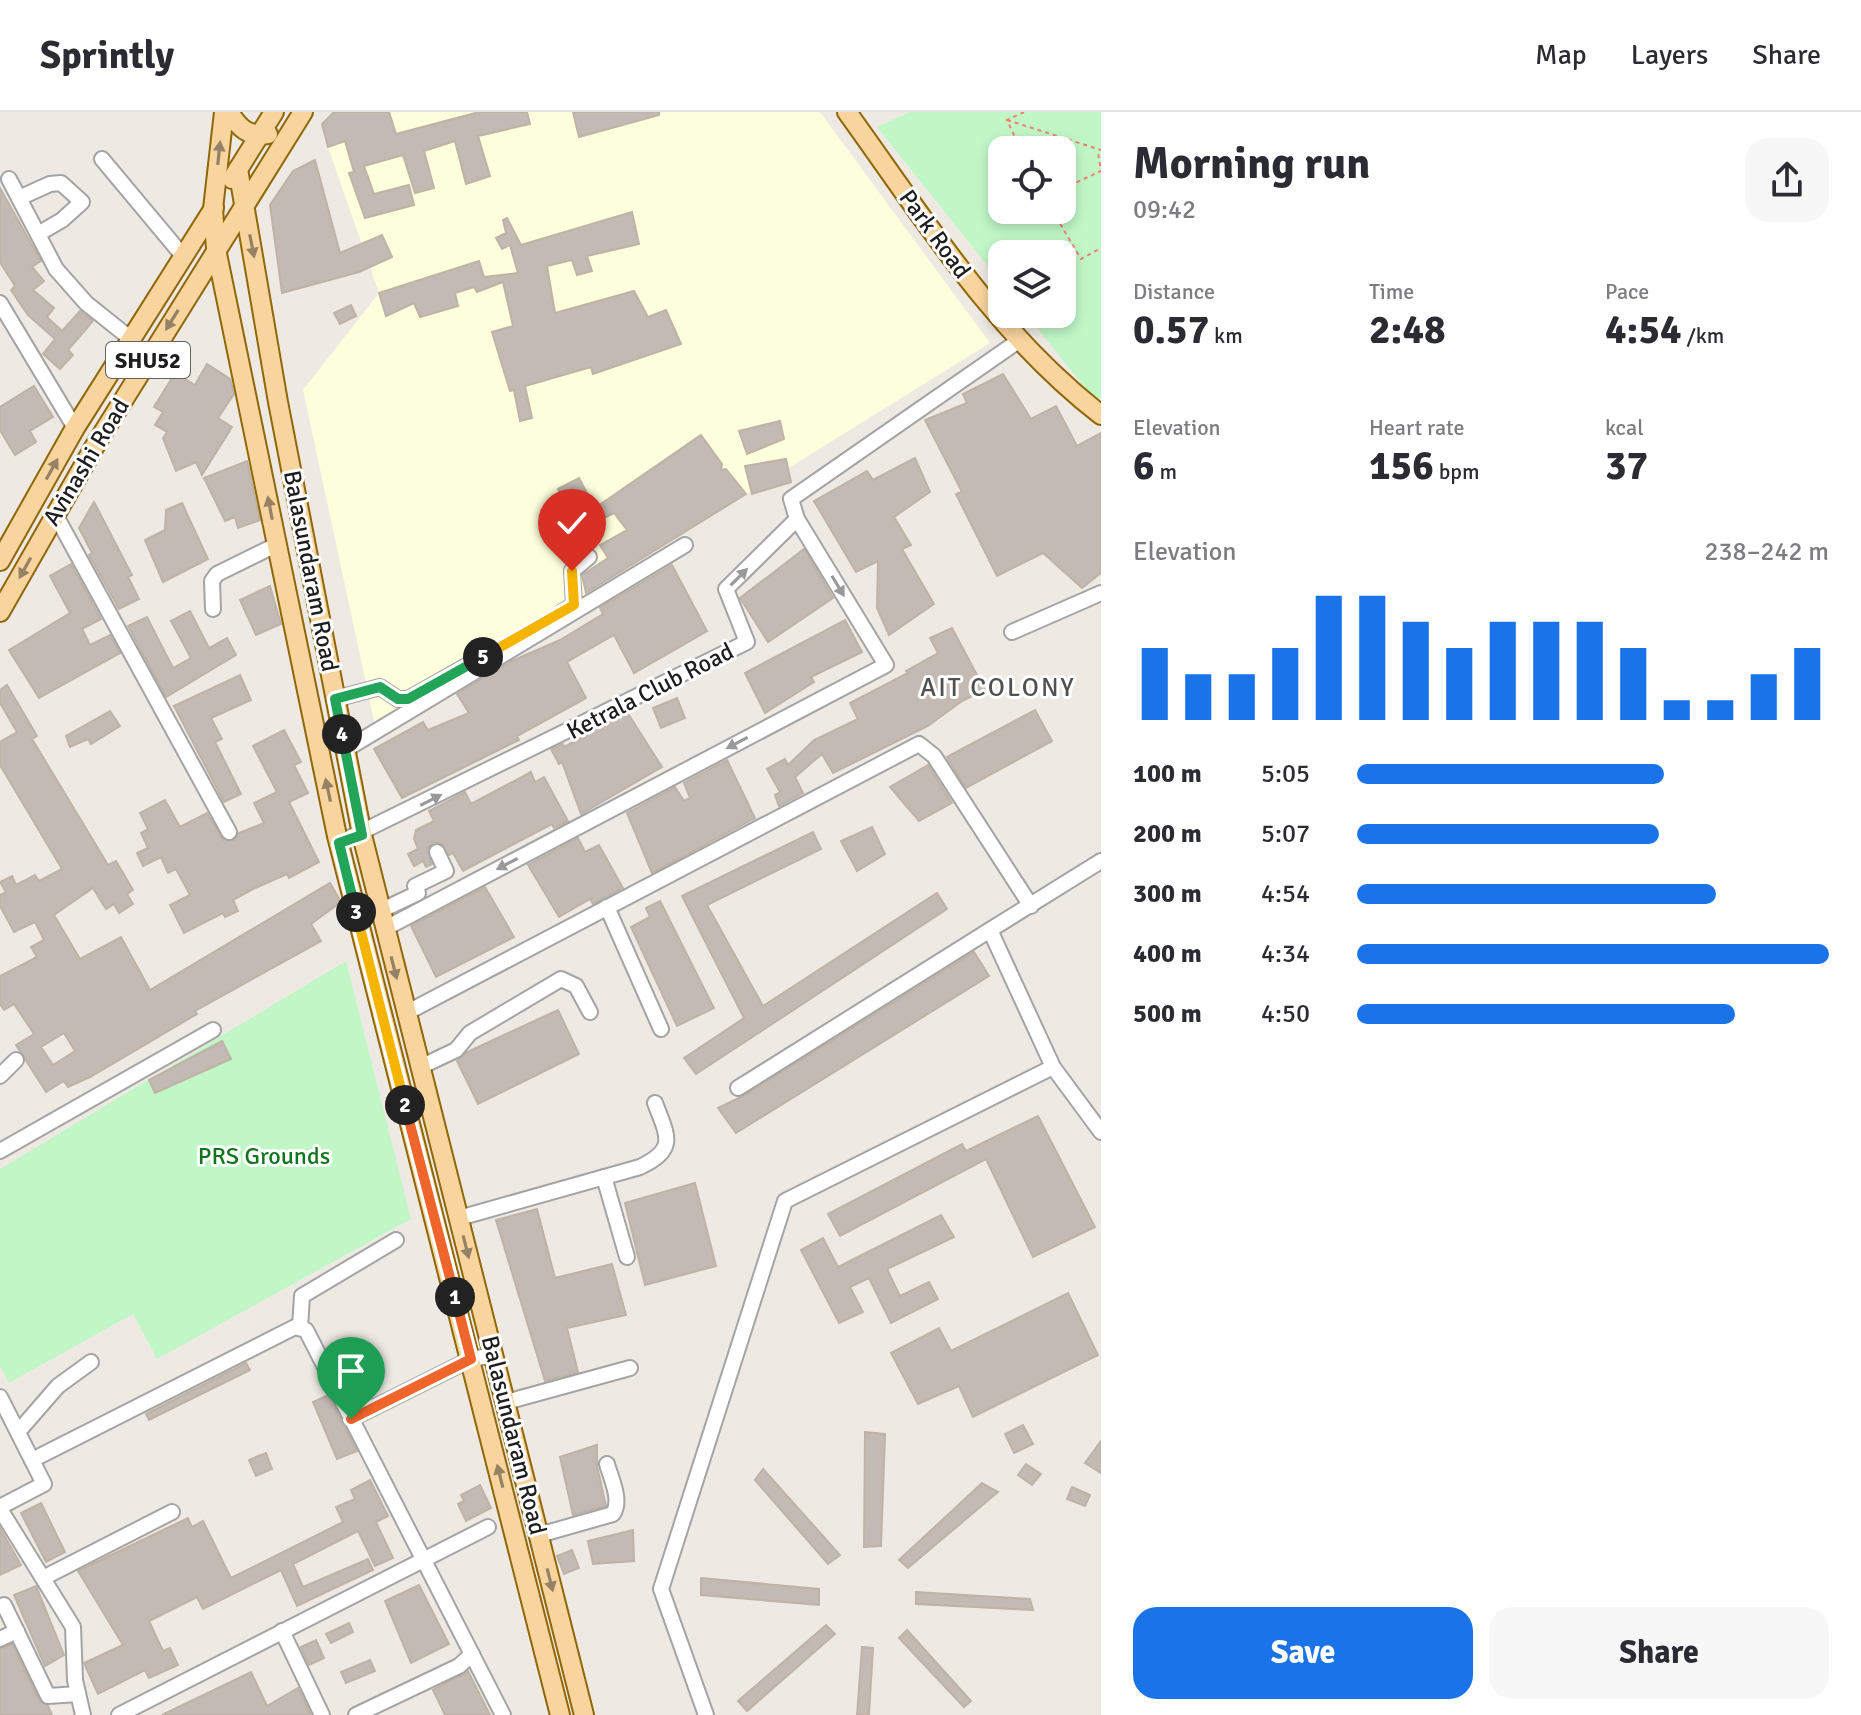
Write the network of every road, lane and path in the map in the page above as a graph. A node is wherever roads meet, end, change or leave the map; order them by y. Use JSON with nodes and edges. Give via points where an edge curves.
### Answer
{"nodes":[{"id":1,"x":226,"y":112,"type":"edge"},
{"id":2,"x":274,"y":112,"type":"edge"},
{"id":3,"x":847,"y":112,"type":"edge"},
{"id":4,"x":1024,"y":112,"type":"edge"},
{"id":5,"x":300,"y":117,"type":"edge"},
{"id":6,"x":1007,"y":120,"type":"junction"},
{"id":7,"x":260,"y":135,"type":"junction"},
{"id":8,"x":1014,"y":136,"type":"edge"},
{"id":9,"x":1100,"y":151,"type":"edge"},
{"id":10,"x":102,"y":159,"type":"dead end"},
{"id":11,"x":238,"y":169,"type":"junction"},
{"id":12,"x":9,"y":179,"type":"dead end"},
{"id":13,"x":1076,"y":183,"type":"edge"},
{"id":14,"x":19,"y":198,"type":"junction"},
{"id":15,"x":244,"y":204,"type":"junction"},
{"id":16,"x":213,"y":209,"type":"junction"},
{"id":17,"x":1060,"y":224,"type":"edge"},
{"id":18,"x":38,"y":234,"type":"junction"},
{"id":19,"x":1101,"y":248,"type":"edge"},
{"id":20,"x":216,"y":249,"type":"junction"},
{"id":21,"x":183,"y":256,"type":"junction"},
{"id":22,"x":0,"y":303,"type":"edge"},
{"id":23,"x":131,"y":339,"type":"junction"},
{"id":24,"x":1017,"y":342,"type":"junction"},
{"id":25,"x":1101,"y":415,"type":"edge"},
{"id":26,"x":75,"y":428,"type":"junction"},
{"id":27,"x":55,"y":514,"type":"junction"},
{"id":28,"x":797,"y":519,"type":"junction"},
{"id":29,"x":278,"y":544,"type":"junction"},
{"id":30,"x":685,"y":545,"type":"dead end"},
{"id":31,"x":589,"y":557,"type":"dead end"},
{"id":32,"x":0,"y":561,"type":"edge"},
{"id":33,"x":1101,"y":593,"type":"edge"},
{"id":34,"x":213,"y":609,"type":"dead end"},
{"id":35,"x":0,"y":612,"type":"edge"},
{"id":36,"x":1012,"y":632,"type":"dead end"},
{"id":37,"x":335,"y":699,"type":"junction"},
{"id":38,"x":345,"y":750,"type":"junction"},
{"id":39,"x":229,"y":832,"type":"dead end"},
{"id":40,"x":362,"y":835,"type":"junction"},
{"id":41,"x":339,"y":843,"type":"junction"},
{"id":42,"x":437,"y":852,"type":"dead end"},
{"id":43,"x":1101,"y":861,"type":"edge"},
{"id":44,"x":1031,"y":906,"type":"junction"},
{"id":45,"x":607,"y":907,"type":"junction"},
{"id":46,"x":382,"y":920,"type":"junction"},
{"id":47,"x":990,"y":930,"type":"junction"},
{"id":48,"x":590,"y":1012,"type":"dead end"},
{"id":49,"x":406,"y":1013,"type":"junction"},
{"id":50,"x":661,"y":1029,"type":"dead end"},
{"id":51,"x":213,"y":1030,"type":"dead end"},
{"id":52,"x":16,"y":1060,"type":"dead end"},
{"id":53,"x":419,"y":1063,"type":"junction"},
{"id":54,"x":395,"y":1066,"type":"junction"},
{"id":55,"x":1053,"y":1067,"type":"junction"},
{"id":56,"x":0,"y":1076,"type":"edge"},
{"id":57,"x":738,"y":1088,"type":"dead end"},
{"id":58,"x":655,"y":1103,"type":"dead end"},
{"id":59,"x":1101,"y":1132,"type":"edge"},
{"id":60,"x":0,"y":1151,"type":"edge"},
{"id":61,"x":604,"y":1177,"type":"junction"},
{"id":62,"x":459,"y":1218,"type":"junction"},
{"id":63,"x":396,"y":1240,"type":"dead end"},
{"id":64,"x":627,"y":1257,"type":"dead end"},
{"id":65,"x":300,"y":1328,"type":"junction"},
{"id":66,"x":494,"y":1355,"type":"junction"},
{"id":67,"x":471,"y":1359,"type":"junction"},
{"id":68,"x":91,"y":1362,"type":"dead end"},
{"id":69,"x":630,"y":1368,"type":"dead end"},
{"id":70,"x":0,"y":1397,"type":"edge"},
{"id":71,"x":506,"y":1402,"type":"junction"},
{"id":72,"x":351,"y":1419,"type":"junction"},
{"id":73,"x":18,"y":1432,"type":"junction"},
{"id":74,"x":32,"y":1460,"type":"junction"},
{"id":75,"x":607,"y":1464,"type":"dead end"},
{"id":76,"x":0,"y":1508,"type":"edge"},
{"id":77,"x":172,"y":1512,"type":"dead end"},
{"id":78,"x":488,"y":1527,"type":"dead end"},
{"id":79,"x":539,"y":1535,"type":"junction"},
{"id":80,"x":423,"y":1558,"type":"junction"},
{"id":81,"x":43,"y":1578,"type":"junction"},
{"id":82,"x":4,"y":1605,"type":"dead end"},
{"id":83,"x":17,"y":1631,"type":"junction"},
{"id":84,"x":282,"y":1631,"type":"junction"},
{"id":85,"x":0,"y":1639,"type":"edge"},
{"id":86,"x":472,"y":1654,"type":"junction"},
{"id":87,"x":78,"y":1694,"type":"junction"},
{"id":88,"x":138,"y":1711,"type":"edge"},
{"id":89,"x":83,"y":1715,"type":"edge"},
{"id":90,"x":119,"y":1715,"type":"edge"},
{"id":91,"x":322,"y":1715,"type":"edge"},
{"id":92,"x":356,"y":1715,"type":"edge"},
{"id":93,"x":503,"y":1715,"type":"edge"},
{"id":94,"x":560,"y":1715,"type":"edge"},
{"id":95,"x":584,"y":1715,"type":"edge"},
{"id":96,"x":706,"y":1715,"type":"edge"}],
"edges":[{"from":1,"to":7,"type":"main road","via":[[238,127]]},
{"from":16,"to":1,"type":"main road","name":"Balasundaram Road","one_way":true},
{"from":2,"to":7,"type":"main road","name":"Avinashi Road","number":"SHU52"},
{"from":3,"to":24,"type":"main road","name":"Park Road"},
{"from":4,"to":6,"type":"path"},
{"from":5,"to":7,"type":"main road","via":[[281,132]]},
{"from":5,"to":15,"type":"main road","name":"Avinashi Road","number":"SHU52"},
{"from":6,"to":8,"type":"path"},
{"from":6,"to":9,"type":"path"},
{"from":7,"to":11,"type":"main road","name":"Avinashi Road","number":"SHU52"},
{"from":9,"to":13,"type":"path","via":[[1101,171]]},
{"from":10,"to":21,"type":"street"},
{"from":11,"to":15,"type":"main road","name":"Balasundaram Road"},
{"from":11,"to":16,"type":"main road","name":"Avinashi Road","number":"SHU52"},
{"from":12,"to":14,"type":"street"},
{"from":14,"to":18,"type":"street"},
{"from":14,"to":18,"type":"street","via":[[61,183],[82,202]]},
{"from":15,"to":20,"type":"main road","name":"Avinashi Road","number":"SHU52"},
{"from":15,"to":37,"type":"main road","name":"Balasundaram Road","one_way":true},
{"from":16,"to":20,"type":"main road","name":"Balasundaram Road"},
{"from":16,"to":21,"type":"main road","name":"Avinashi Road","number":"SHU52"},
{"from":17,"to":19,"type":"path","via":[[1081,259]]},
{"from":18,"to":23,"type":"street","via":[[56,269],[86,303]]},
{"from":20,"to":27,"type":"main road","name":"Avinashi Road","number":"SHU52","one_way":true},
{"from":29,"to":20,"type":"main road","name":"Balasundaram Road","one_way":true},
{"from":21,"to":23,"type":"main road","name":"Avinashi Road","number":"SHU52"},
{"from":22,"to":26,"type":"street"},
{"from":23,"to":26,"type":"main road","name":"Avinashi Road","number":"SHU52"},
{"from":24,"to":25,"type":"main road","name":"Park Road"},
{"from":24,"to":28,"type":"street","name":"Ketrala Club Road","via":[[791,499]]},
{"from":32,"to":26,"type":"main road","name":"Avinashi Road","number":"SHU52","one_way":true},
{"from":27,"to":35,"type":"main road","name":"Avinashi Road","number":"SHU52","one_way":true},
{"from":27,"to":39,"type":"street"},
{"from":40,"to":28,"type":"street","name":"Ketrala Club Road","one_way":true,"via":[[747,642],[726,589]]},
{"from":28,"to":46,"type":"street","one_way":true,"via":[[886,665]]},
{"from":29,"to":34,"type":"street","via":[[217,574],[212,581]]},
{"from":41,"to":29,"type":"main road","name":"Balasundaram Road","one_way":true},
{"from":30,"to":38,"type":"street"},
{"from":31,"to":37,"type":"street","via":[[572,571],[574,605],[530,631],[408,699],[380,687]]},
{"from":33,"to":36,"type":"street"},
{"from":37,"to":38,"type":"main road","name":"Balasundaram Road"},
{"from":38,"to":40,"type":"main road","name":"Balasundaram Road"},
{"from":40,"to":41,"type":"street"},
{"from":40,"to":46,"type":"main road","name":"Balasundaram Road"},
{"from":41,"to":54,"type":"main road","name":"Balasundaram Road"},
{"from":42,"to":46,"type":"street","via":[[446,871],[415,886],[418,893]]},
{"from":43,"to":44,"type":"street"},
{"from":44,"to":45,"type":"street","via":[[934,756],[919,744]]},
{"from":44,"to":47,"type":"street"},
{"from":45,"to":49,"type":"street"},
{"from":45,"to":50,"type":"street"},
{"from":46,"to":49,"type":"main road","name":"Balasundaram Road","one_way":true},
{"from":47,"to":55,"type":"street"},
{"from":47,"to":57,"type":"street"},
{"from":48,"to":53,"type":"street","via":[[576,986],[561,979],[470,1033],[456,1050]]},
{"from":49,"to":53,"type":"main road","name":"Balasundaram Road"},
{"from":51,"to":60,"type":"street"},
{"from":52,"to":56,"type":"street"},
{"from":53,"to":54,"type":"main road"},
{"from":53,"to":62,"type":"main road","name":"Balasundaram Road"},
{"from":54,"to":67,"type":"main road","name":"Balasundaram Road"},
{"from":55,"to":59,"type":"street"},
{"from":55,"to":96,"type":"street","via":[[785,1201],[661,1589]]},
{"from":58,"to":61,"type":"street","via":[[666,1131],[665,1152],[640,1167]]},
{"from":61,"to":62,"type":"street"},
{"from":61,"to":64,"type":"street"},
{"from":62,"to":66,"type":"main road","name":"Balasundaram Road","one_way":true},
{"from":63,"to":65,"type":"street","via":[[302,1296]]},
{"from":65,"to":72,"type":"street","via":[[313,1342]]},
{"from":65,"to":74,"type":"street"},
{"from":66,"to":67,"type":"street"},
{"from":66,"to":71,"type":"main road","name":"Balasundaram Road"},
{"from":67,"to":72,"type":"street"},
{"from":94,"to":67,"type":"main road","name":"Balasundaram Road","one_way":true},
{"from":68,"to":73,"type":"street","via":[[58,1386]]},
{"from":69,"to":71,"type":"street"},
{"from":70,"to":73,"type":"street"},
{"from":71,"to":79,"type":"main road","name":"Balasundaram Road"},
{"from":72,"to":80,"type":"street"},
{"from":73,"to":74,"type":"street"},
{"from":74,"to":76,"type":"street","via":[[44,1484]]},
{"from":75,"to":79,"type":"street","via":[[616,1497],[613,1514]]},
{"from":76,"to":81,"type":"street"},
{"from":77,"to":81,"type":"street"},
{"from":78,"to":80,"type":"street"},
{"from":79,"to":95,"type":"main road","name":"Balasundaram Road","one_way":true},
{"from":80,"to":84,"type":"street"},
{"from":80,"to":86,"type":"street"},
{"from":81,"to":87,"type":"street","via":[[73,1627]]},
{"from":82,"to":83,"type":"street"},
{"from":83,"to":85,"type":"street"},
{"from":83,"to":87,"type":"street","via":[[48,1696]]},
{"from":84,"to":88,"type":"street"},
{"from":84,"to":91,"type":"street"},
{"from":86,"to":92,"type":"street","via":[[459,1666]]},
{"from":86,"to":93,"type":"street"},
{"from":87,"to":89,"type":"street"},
{"from":88,"to":90,"type":"street"}]}
